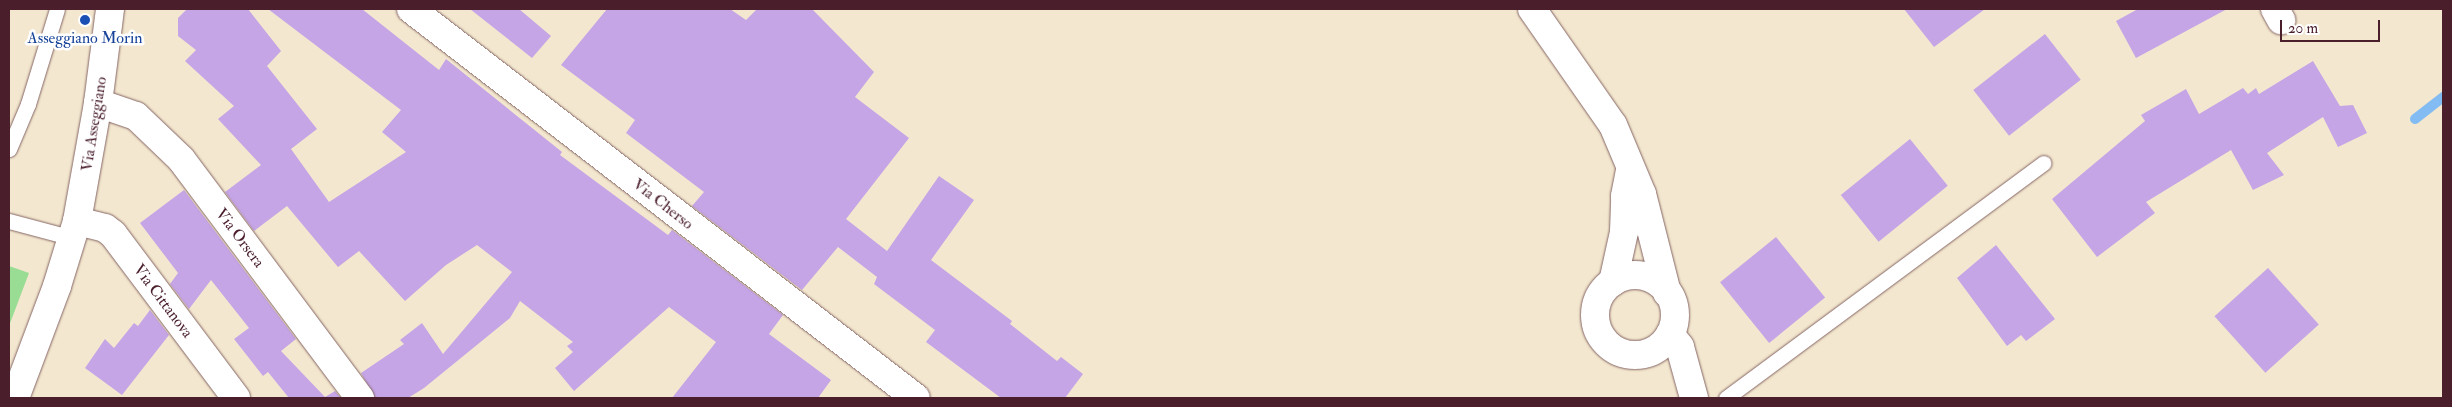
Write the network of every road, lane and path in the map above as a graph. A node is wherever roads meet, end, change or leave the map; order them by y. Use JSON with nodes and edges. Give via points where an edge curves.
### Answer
{"nodes":[{"id":1,"x":57,"y":9,"type":"edge"},
{"id":2,"x":110,"y":9,"type":"edge"},
{"id":3,"x":411,"y":9,"type":"edge"},
{"id":4,"x":1532,"y":9,"type":"edge"},
{"id":5,"x":98,"y":103,"type":"junction"},
{"id":6,"x":9,"y":149,"type":"edge"},
{"id":7,"x":2044,"y":163,"type":"dead end"},
{"id":8,"x":1630,"y":170,"type":"junction"},
{"id":9,"x":9,"y":221,"type":"edge"},
{"id":10,"x":75,"y":229,"type":"junction"},
{"id":11,"x":1613,"y":282,"type":"junction"},
{"id":12,"x":1667,"y":293,"type":"junction"},
{"id":13,"x":1670,"y":334,"type":"junction"},
{"id":14,"x":15,"y":398,"type":"edge"},
{"id":15,"x":236,"y":398,"type":"edge"},
{"id":16,"x":360,"y":398,"type":"edge"},
{"id":17,"x":916,"y":398,"type":"edge"},
{"id":18,"x":1694,"y":398,"type":"edge"},
{"id":19,"x":1726,"y":398,"type":"edge"}],
"edges":[{"from":1,"to":6,"type":"lane","via":[[28,104]]},
{"from":2,"to":5,"type":"street","name":"Via Asseggiano"},
{"from":3,"to":17,"type":"street","name":"Via Cherso"},
{"from":4,"to":8,"type":"street","via":[[1613,125]]},
{"from":5,"to":10,"type":"street","name":"Via Asseggiano"},
{"from":5,"to":16,"type":"street","name":"Via Orsera","via":[[136,116],[181,159]]},
{"from":7,"to":19,"type":"lane"},
{"from":8,"to":11,"type":"street","via":[[1624,232]]},
{"from":8,"to":12,"type":"street","via":[[1642,194]]},
{"from":9,"to":10,"type":"lane"},
{"from":10,"to":14,"type":"street","name":"Via Asseggiano"},
{"from":10,"to":15,"type":"street","name":"Via Cittanova","via":[[105,228],[113,234]]},
{"from":11,"to":12,"type":"street","via":[[1640,276],[1655,282]]},
{"from":11,"to":13,"type":"street","via":[[1596,304],[1596,324],[1605,342],[1629,355],[1643,354],[1662,344]]},
{"from":12,"to":13,"type":"street","via":[[1674,316]]},
{"from":13,"to":18,"type":"street","via":[[1680,347]]}]}
